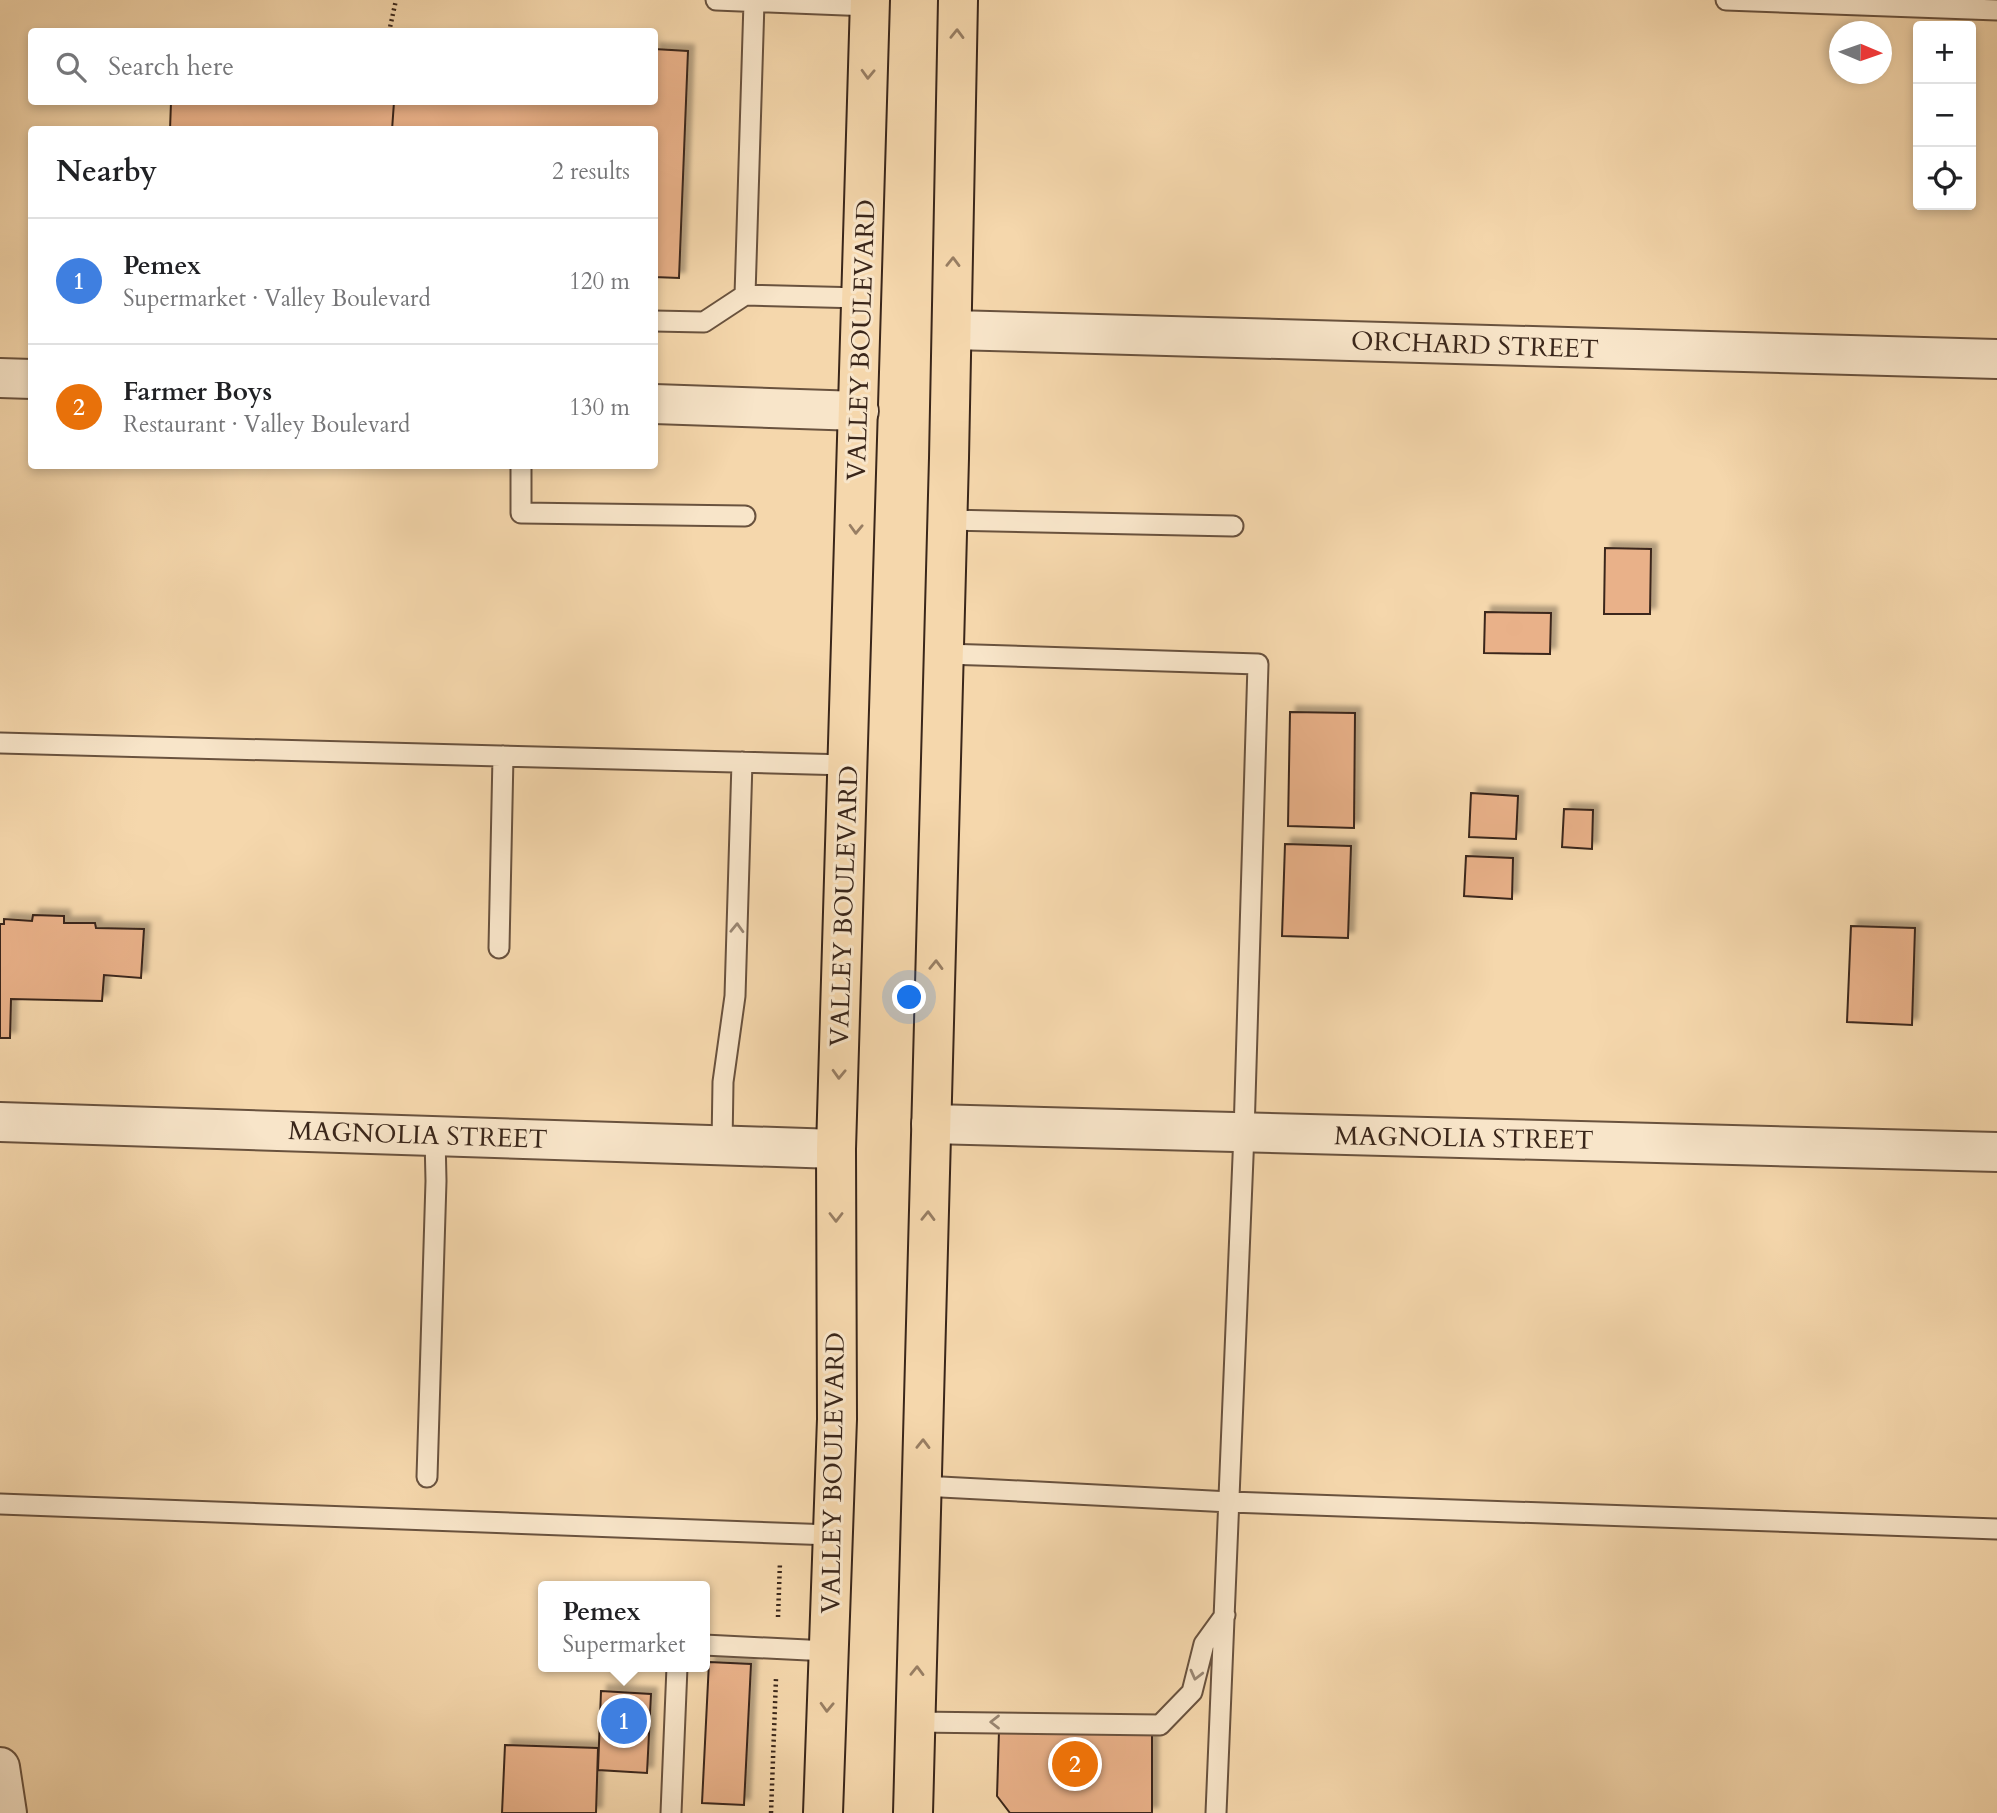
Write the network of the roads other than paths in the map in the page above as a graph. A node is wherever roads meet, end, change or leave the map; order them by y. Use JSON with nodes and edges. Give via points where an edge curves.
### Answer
{"nodes":[{"id":1,"x":716,"y":0,"type":"edge"},
{"id":2,"x":958,"y":0,"type":"edge"},
{"id":3,"x":1726,"y":0,"type":"edge"},
{"id":4,"x":754,"y":2,"type":"edge"},
{"id":5,"x":870,"y":3,"type":"edge"},
{"id":6,"x":1997,"y":10,"type":"edge"},
{"id":7,"x":745,"y":295,"type":"junction"},
{"id":8,"x":862,"y":298,"type":"junction"},
{"id":9,"x":658,"y":321,"type":"edge"},
{"id":10,"x":952,"y":330,"type":"junction"},
{"id":11,"x":1997,"y":359,"type":"edge"},
{"id":12,"x":0,"y":378,"type":"edge"},
{"id":13,"x":28,"y":379,"type":"edge"},
{"id":14,"x":658,"y":404,"type":"edge"},
{"id":15,"x":859,"y":411,"type":"junction"},
{"id":16,"x":521,"y":469,"type":"edge"},
{"id":17,"x":745,"y":516,"type":"dead end"},
{"id":18,"x":947,"y":520,"type":"junction"},
{"id":19,"x":1233,"y":526,"type":"dead end"},
{"id":20,"x":944,"y":654,"type":"junction"},
{"id":21,"x":0,"y":743,"type":"edge"},
{"id":22,"x":503,"y":756,"type":"junction"},
{"id":23,"x":742,"y":762,"type":"junction"},
{"id":24,"x":848,"y":765,"type":"junction"},
{"id":25,"x":499,"y":948,"type":"dead end"},
{"id":26,"x":0,"y":1122,"type":"edge"},
{"id":27,"x":931,"y":1124,"type":"junction"},
{"id":28,"x":1244,"y":1133,"type":"junction"},
{"id":29,"x":435,"y":1136,"type":"junction"},
{"id":30,"x":722,"y":1144,"type":"junction"},
{"id":31,"x":836,"y":1149,"type":"junction"},
{"id":32,"x":1997,"y":1152,"type":"edge"},
{"id":33,"x":427,"y":1477,"type":"dead end"},
{"id":34,"x":922,"y":1486,"type":"junction"},
{"id":35,"x":1230,"y":1502,"type":"junction"},
{"id":36,"x":0,"y":1504,"type":"edge"},
{"id":37,"x":1997,"y":1529,"type":"edge"},
{"id":38,"x":832,"y":1535,"type":"junction"},
{"id":39,"x":1225,"y":1615,"type":"junction"},
{"id":40,"x":710,"y":1645,"type":"edge"},
{"id":41,"x":828,"y":1651,"type":"junction"},
{"id":42,"x":677,"y":1672,"type":"edge"},
{"id":43,"x":915,"y":1722,"type":"junction"},
{"id":44,"x":0,"y":1767,"type":"edge"},
{"id":45,"x":7,"y":1813,"type":"edge"},
{"id":46,"x":671,"y":1813,"type":"edge"},
{"id":47,"x":823,"y":1813,"type":"edge"},
{"id":48,"x":913,"y":1813,"type":"edge"},
{"id":49,"x":1216,"y":1813,"type":"edge"}],
"edges":[{"from":1,"to":4,"type":"lane"},
{"from":10,"to":2,"type":"main road","one_way":true},
{"from":3,"to":6,"type":"lane"},
{"from":4,"to":5,"type":"lane"},
{"from":4,"to":7,"type":"lane"},
{"from":5,"to":8,"type":"main road","name":"VALLEY BOULEVARD","one_way":true},
{"from":7,"to":8,"type":"lane"},
{"from":7,"to":9,"type":"lane","via":[[704,322]]},
{"from":8,"to":15,"type":"main road","name":"VALLEY BOULEVARD"},
{"from":10,"to":11,"type":"street","name":"ORCHARD STREET"},
{"from":10,"to":18,"type":"main road"},
{"from":12,"to":13,"type":"street"},
{"from":14,"to":15,"type":"street"},
{"from":15,"to":24,"type":"main road","name":"VALLEY BOULEVARD","one_way":true},
{"from":16,"to":17,"type":"lane","via":[[522,513]]},
{"from":18,"to":19,"type":"lane"},
{"from":18,"to":20,"type":"main road"},
{"from":27,"to":20,"type":"main road","one_way":true},
{"from":20,"to":28,"type":"lane","via":[[1258,664]]},
{"from":21,"to":22,"type":"lane"},
{"from":22,"to":23,"type":"lane"},
{"from":22,"to":25,"type":"lane"},
{"from":23,"to":24,"type":"lane"},
{"from":30,"to":23,"type":"lane","one_way":true,"via":[[723,1082],[736,996]]},
{"from":24,"to":31,"type":"main road","name":"VALLEY BOULEVARD","one_way":true},
{"from":26,"to":29,"type":"street","name":"MAGNOLIA STREET"},
{"from":27,"to":28,"type":"street","name":"MAGNOLIA STREET"},
{"from":34,"to":27,"type":"main road","one_way":true},
{"from":28,"to":32,"type":"street","name":"MAGNOLIA STREET"},
{"from":28,"to":35,"type":"lane"},
{"from":29,"to":30,"type":"street","name":"MAGNOLIA STREET"},
{"from":29,"to":33,"type":"lane"},
{"from":30,"to":31,"type":"street","name":"MAGNOLIA STREET"},
{"from":31,"to":38,"type":"main road","name":"VALLEY BOULEVARD","one_way":true},
{"from":34,"to":35,"type":"lane"},
{"from":43,"to":34,"type":"main road","one_way":true},
{"from":35,"to":37,"type":"lane"},
{"from":35,"to":39,"type":"lane"},
{"from":36,"to":38,"type":"lane"},
{"from":38,"to":41,"type":"main road","name":"VALLEY BOULEVARD"},
{"from":39,"to":43,"type":"lane","one_way":true,"via":[[1204,1644],[1192,1692],[1160,1725]]},
{"from":39,"to":49,"type":"lane"},
{"from":40,"to":41,"type":"lane"},
{"from":41,"to":47,"type":"main road","name":"VALLEY BOULEVARD","one_way":true},
{"from":42,"to":46,"type":"lane"},
{"from":43,"to":48,"type":"main road"},
{"from":44,"to":45,"type":"street"}]}
